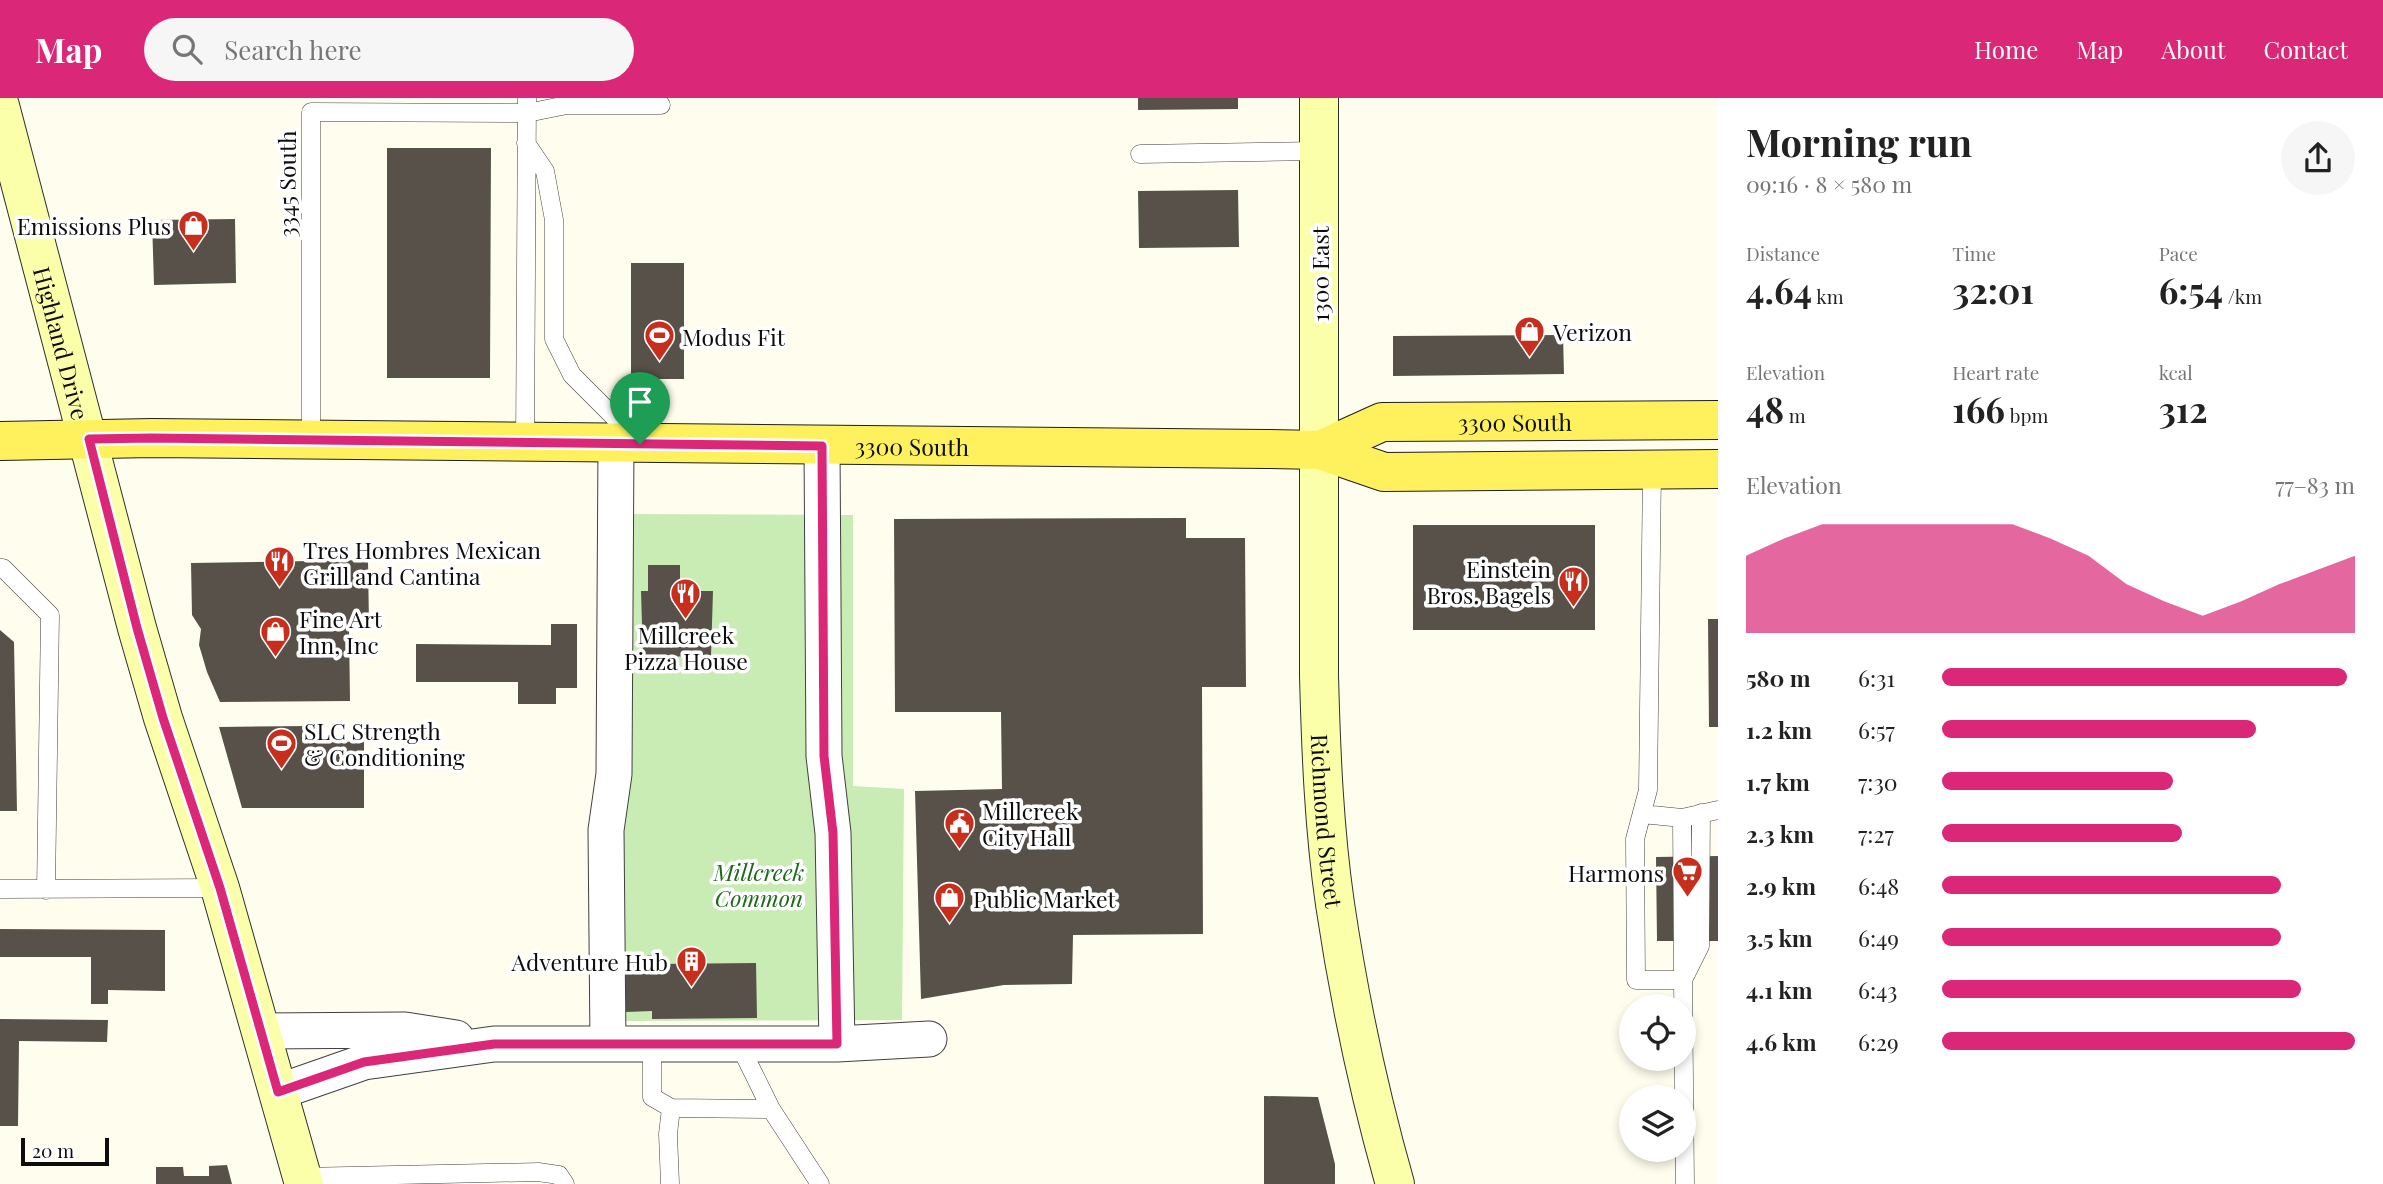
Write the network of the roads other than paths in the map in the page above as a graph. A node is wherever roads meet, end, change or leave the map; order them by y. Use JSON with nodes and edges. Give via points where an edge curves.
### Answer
{"nodes":[{"id":1,"x":1319,"y":98,"type":"edge"},
{"id":2,"x":661,"y":105,"type":"dead end"},
{"id":3,"x":0,"y":106,"type":"edge"},
{"id":4,"x":527,"y":106,"type":"edge"},
{"id":5,"x":526,"y":144,"type":"junction"},
{"id":6,"x":1319,"y":151,"type":"junction"},
{"id":7,"x":1140,"y":154,"type":"dead end"},
{"id":8,"x":1718,"y":420,"type":"edge"},
{"id":9,"x":89,"y":439,"type":"junction"},
{"id":10,"x":311,"y":439,"type":"junction"},
{"id":11,"x":0,"y":441,"type":"edge"},
{"id":12,"x":525,"y":443,"type":"junction"},
{"id":13,"x":628,"y":444,"type":"junction"},
{"id":14,"x":822,"y":446,"type":"junction"},
{"id":15,"x":1320,"y":450,"type":"junction"},
{"id":16,"x":1718,"y":469,"type":"edge"},
{"id":17,"x":1652,"y":470,"type":"junction"},
{"id":18,"x":0,"y":568,"type":"edge"},
{"id":19,"x":1709,"y":811,"type":"edge"},
{"id":20,"x":1642,"y":814,"type":"junction"},
{"id":21,"x":1682,"y":818,"type":"junction"},
{"id":22,"x":220,"y":888,"type":"junction"},
{"id":23,"x":0,"y":889,"type":"edge"},
{"id":24,"x":46,"y":890,"type":"junction"},
{"id":25,"x":1683,"y":980,"type":"junction"},
{"id":26,"x":260,"y":1031,"type":"junction"},
{"id":27,"x":929,"y":1040,"type":"dead end"},
{"id":28,"x":608,"y":1043,"type":"junction"},
{"id":29,"x":652,"y":1043,"type":"junction"},
{"id":30,"x":494,"y":1044,"type":"junction"},
{"id":31,"x":739,"y":1044,"type":"junction"},
{"id":32,"x":837,"y":1044,"type":"junction"},
{"id":33,"x":278,"y":1092,"type":"junction"},
{"id":34,"x":671,"y":1108,"type":"junction"},
{"id":35,"x":771,"y":1109,"type":"junction"},
{"id":36,"x":303,"y":1180,"type":"edge"},
{"id":37,"x":565,"y":1184,"type":"edge"},
{"id":38,"x":670,"y":1184,"type":"edge"},
{"id":39,"x":820,"y":1184,"type":"edge"},
{"id":40,"x":1395,"y":1184,"type":"edge"},
{"id":41,"x":1685,"y":1184,"type":"edge"}],
"edges":[{"from":1,"to":6,"type":"main road","name":"1300 East"},
{"from":2,"to":4,"type":"lane","name":"3345 South"},
{"from":3,"to":9,"type":"main road","name":"Highland Drive"},
{"from":4,"to":5,"type":"lane"},
{"from":4,"to":10,"type":"lane","name":"3345 South","via":[[311,112]]},
{"from":5,"to":12,"type":"lane"},
{"from":5,"to":13,"type":"lane","via":[[545,171],[554,220],[554,339],[572,375]]},
{"from":6,"to":7,"type":"lane"},
{"from":6,"to":15,"type":"main road","name":"1300 East"},
{"from":8,"to":15,"type":"main road","name":"3300 South","via":[[1382,422]]},
{"from":9,"to":10,"type":"main road","name":"3300 South"},
{"from":9,"to":11,"type":"main road","name":"3300 South"},
{"from":9,"to":22,"type":"main road","name":"Highland Drive","via":[[163,718]]},
{"from":10,"to":12,"type":"main road","name":"3300 South"},
{"from":12,"to":13,"type":"main road","name":"3300 South"},
{"from":13,"to":14,"type":"main road","name":"3300 South"},
{"from":13,"to":28,"type":"street","via":[[614,774],[606,830]]},
{"from":14,"to":15,"type":"main road","name":"3300 South"},
{"from":14,"to":32,"type":"street","via":[[824,756],[833,833]]},
{"from":15,"to":17,"type":"main road","name":"3300 South","via":[[1384,472]]},
{"from":15,"to":40,"type":"main road","name":"Richmond Street","via":[[1319,676],[1326,821],[1357,1026]]},
{"from":16,"to":17,"type":"main road","name":"3300 South"},
{"from":17,"to":20,"type":"lane","via":[[1648,790]]},
{"from":18,"to":24,"type":"lane","via":[[50,615]]},
{"from":19,"to":21,"type":"lane"},
{"from":19,"to":25,"type":"lane","via":[[1700,946]]},
{"from":20,"to":21,"type":"lane"},
{"from":20,"to":25,"type":"lane","via":[[1635,839],[1636,980]]},
{"from":21,"to":25,"type":"lane"},
{"from":22,"to":24,"type":"lane"},
{"from":22,"to":26,"type":"main road","name":"Highland Drive"},
{"from":23,"to":24,"type":"lane"},
{"from":25,"to":41,"type":"lane"},
{"from":26,"to":30,"type":"street","via":[[405,1030]]},
{"from":26,"to":33,"type":"main road","name":"Highland Drive"},
{"from":27,"to":32,"type":"street"},
{"from":28,"to":29,"type":"street"},
{"from":28,"to":30,"type":"street"},
{"from":29,"to":31,"type":"street"},
{"from":29,"to":34,"type":"lane","via":[[652,1097]]},
{"from":30,"to":33,"type":"street","via":[[364,1062]]},
{"from":31,"to":32,"type":"street"},
{"from":31,"to":35,"type":"lane"},
{"from":33,"to":36,"type":"main road","name":"Highland Drive"},
{"from":34,"to":35,"type":"lane"},
{"from":34,"to":38,"type":"lane"},
{"from":35,"to":39,"type":"lane"},
{"from":36,"to":37,"type":"lane","via":[[538,1172],[559,1175]]}]}
